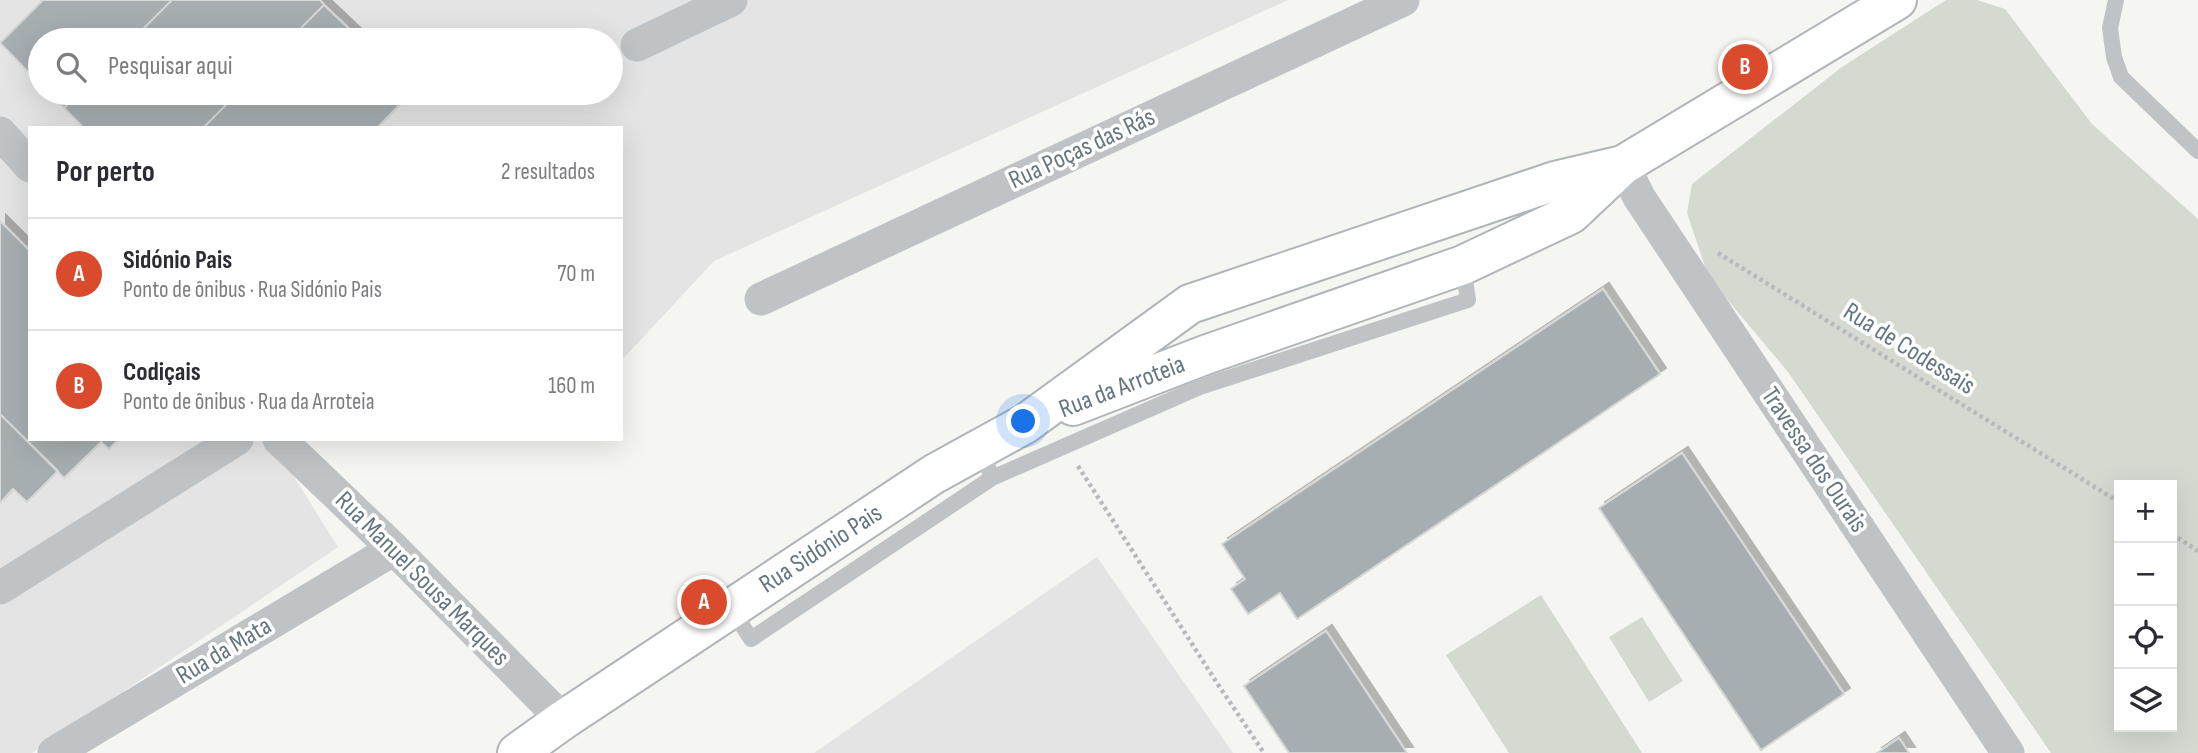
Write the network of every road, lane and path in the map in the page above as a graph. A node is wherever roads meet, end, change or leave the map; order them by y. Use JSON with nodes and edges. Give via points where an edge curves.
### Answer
{"nodes":[{"id":1,"x":731,"y":0,"type":"edge"},
{"id":2,"x":1403,"y":0,"type":"edge"},
{"id":3,"x":1896,"y":0,"type":"edge"},
{"id":4,"x":2116,"y":0,"type":"edge"},
{"id":5,"x":637,"y":46,"type":"dead end"},
{"id":6,"x":0,"y":133,"type":"edge"},
{"id":7,"x":2198,"y":151,"type":"edge"},
{"id":8,"x":28,"y":164,"type":"edge"},
{"id":9,"x":1623,"y":165,"type":"junction"},
{"id":10,"x":1673,"y":248,"type":"junction"},
{"id":11,"x":1463,"y":265,"type":"junction"},
{"id":12,"x":761,"y":299,"type":"dead end"},
{"id":13,"x":1025,"y":424,"type":"junction"},
{"id":14,"x":234,"y":441,"type":"edge"},
{"id":15,"x":281,"y":441,"type":"edge"},
{"id":16,"x":1066,"y":445,"type":"junction"},
{"id":17,"x":987,"y":463,"type":"junction"},
{"id":18,"x":2114,"y":499,"type":"edge"},
{"id":19,"x":2177,"y":537,"type":"edge"},
{"id":20,"x":394,"y":549,"type":"junction"},
{"id":21,"x":2198,"y":551,"type":"edge"},
{"id":22,"x":0,"y":587,"type":"edge"},
{"id":23,"x":564,"y":719,"type":"junction"},
{"id":24,"x":54,"y":753,"type":"edge"},
{"id":25,"x":517,"y":753,"type":"edge"},
{"id":26,"x":1264,"y":753,"type":"edge"},
{"id":27,"x":2008,"y":753,"type":"edge"}],
"edges":[{"from":1,"to":5,"type":"street"},
{"from":2,"to":12,"type":"street","name":"Rua Poças das Rás"},
{"from":3,"to":9,"type":"main road","name":"Rua da Arroteia"},
{"from":4,"to":7,"type":"lane","via":[[2110,28],[2121,77]]},
{"from":6,"to":8,"type":"street"},
{"from":9,"to":10,"type":"street","name":"Travessa dos Ourais"},
{"from":9,"to":11,"type":"main road","name":"Rua da Arroteia","via":[[1571,214]]},
{"from":9,"to":13,"type":"main road","name":"Rua da Arroteia","via":[[1555,181],[1191,304]]},
{"from":10,"to":18,"type":"path","name":"Rua de Codessais","via":[[1710,248]]},
{"from":10,"to":27,"type":"street","name":"Travessa dos Ourais"},
{"from":11,"to":13,"type":"main road","name":"Rua da Arroteia"},
{"from":11,"to":16,"type":"lane","via":[[1468,300],[1200,387]]},
{"from":13,"to":17,"type":"main road","name":"Rua Sidónio Pais"},
{"from":14,"to":22,"type":"street"},
{"from":15,"to":20,"type":"street","name":"Rua Manuel Sousa Marques"},
{"from":16,"to":17,"type":"lane"},
{"from":16,"to":26,"type":"path"},
{"from":17,"to":23,"type":"main road","name":"Rua Sidónio Pais","via":[[934,474]]},
{"from":19,"to":21,"type":"path"},
{"from":20,"to":23,"type":"street","name":"Rua Manuel Sousa Marques"},
{"from":20,"to":24,"type":"street","name":"Rua da Mata"},
{"from":23,"to":25,"type":"main road","name":"Rua Sidónio Pais"}]}
